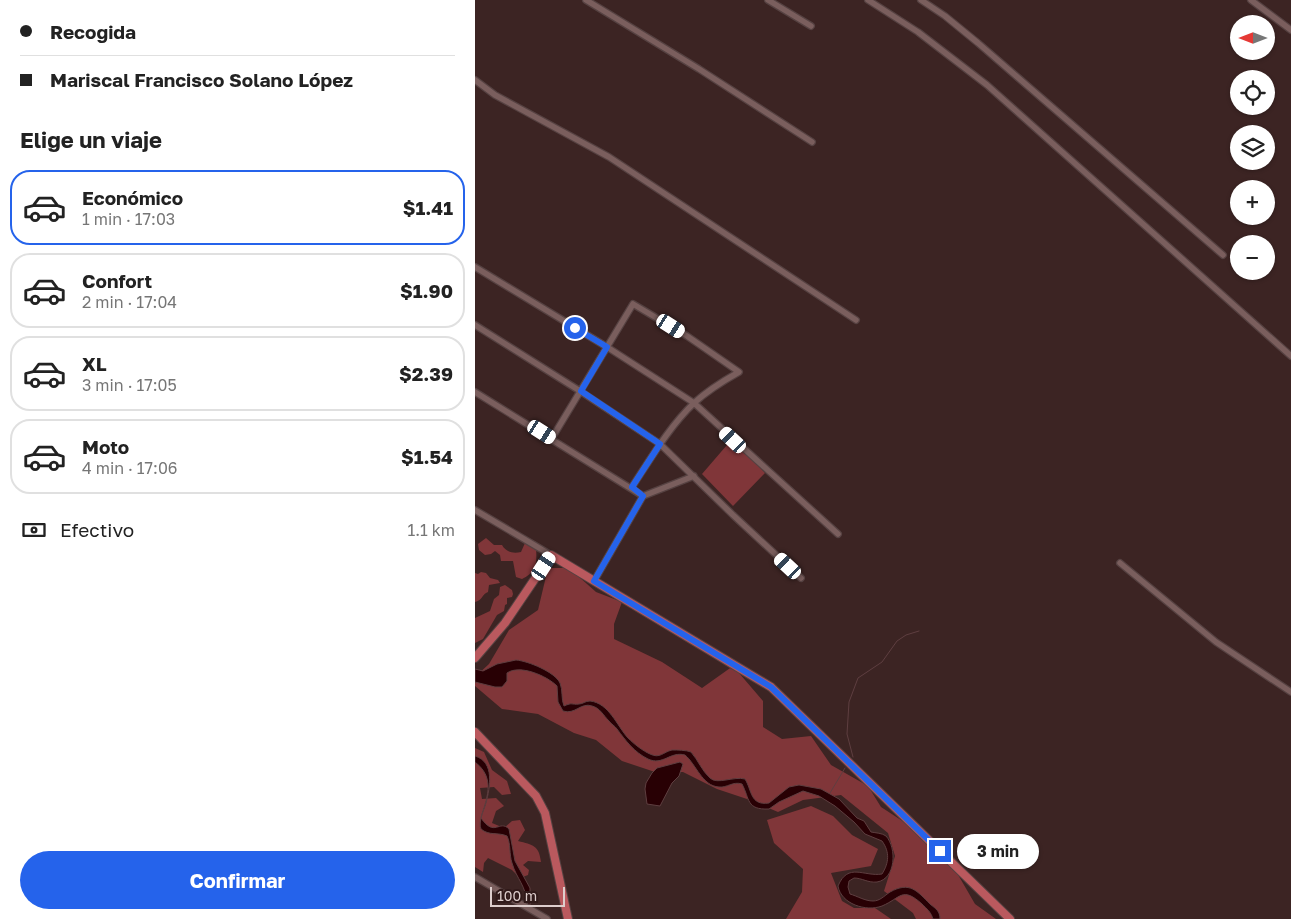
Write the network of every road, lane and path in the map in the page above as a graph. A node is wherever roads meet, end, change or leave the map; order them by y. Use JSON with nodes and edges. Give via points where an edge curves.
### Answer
{"nodes":[{"id":1,"x":585,"y":0,"type":"edge"},
{"id":2,"x":769,"y":0,"type":"edge"},
{"id":3,"x":868,"y":0,"type":"edge"},
{"id":4,"x":921,"y":0,"type":"edge"},
{"id":5,"x":1251,"y":0,"type":"edge"},
{"id":6,"x":811,"y":26,"type":"dead end"},
{"id":7,"x":1291,"y":30,"type":"edge"},
{"id":8,"x":475,"y":80,"type":"edge"},
{"id":9,"x":812,"y":142,"type":"dead end"},
{"id":10,"x":1223,"y":255,"type":"dead end"},
{"id":11,"x":475,"y":267,"type":"edge"},
{"id":12,"x":856,"y":320,"type":"dead end"},
{"id":13,"x":475,"y":325,"type":"edge"},
{"id":14,"x":607,"y":347,"type":"junction"},
{"id":15,"x":1291,"y":356,"type":"edge"},
{"id":16,"x":581,"y":391,"type":"junction"},
{"id":17,"x":475,"y":392,"type":"edge"},
{"id":18,"x":694,"y":403,"type":"junction"},
{"id":19,"x":552,"y":438,"type":"junction"},
{"id":20,"x":660,"y":444,"type":"junction"},
{"id":21,"x":694,"y":476,"type":"junction"},
{"id":22,"x":632,"y":487,"type":"junction"},
{"id":23,"x":643,"y":496,"type":"junction"},
{"id":24,"x":475,"y":510,"type":"edge"},
{"id":25,"x":838,"y":534,"type":"dead end"},
{"id":26,"x":551,"y":555,"type":"junction"},
{"id":27,"x":1120,"y":564,"type":"dead end"},
{"id":28,"x":801,"y":578,"type":"dead end"},
{"id":29,"x":594,"y":581,"type":"junction"},
{"id":30,"x":476,"y":657,"type":"edge"},
{"id":31,"x":1291,"y":692,"type":"edge"},
{"id":32,"x":475,"y":732,"type":"edge"},
{"id":33,"x":475,"y":877,"type":"edge"},
{"id":34,"x":547,"y":919,"type":"edge"},
{"id":35,"x":568,"y":919,"type":"edge"},
{"id":36,"x":1010,"y":919,"type":"edge"}],
"edges":[{"from":1,"to":9,"type":"street"},
{"from":2,"to":6,"type":"street"},
{"from":3,"to":15,"type":"street","via":[[918,32],[987,85]]},
{"from":4,"to":10,"type":"street","via":[[1001,62]]},
{"from":5,"to":7,"type":"street"},
{"from":8,"to":12,"type":"street","via":[[495,95],[609,157]]},
{"from":11,"to":14,"type":"street"},
{"from":13,"to":16,"type":"street"},
{"from":14,"to":16,"type":"street"},
{"from":14,"to":18,"type":"street"},
{"from":14,"to":18,"type":"street","via":[[633,304],[739,372]]},
{"from":16,"to":19,"type":"street"},
{"from":16,"to":20,"type":"street"},
{"from":17,"to":19,"type":"street"},
{"from":18,"to":20,"type":"street"},
{"from":18,"to":25,"type":"street"},
{"from":19,"to":22,"type":"street"},
{"from":20,"to":21,"type":"street"},
{"from":20,"to":22,"type":"street"},
{"from":21,"to":23,"type":"street"},
{"from":21,"to":28,"type":"street"},
{"from":22,"to":23,"type":"street"},
{"from":23,"to":29,"type":"street"},
{"from":24,"to":26,"type":"street"},
{"from":26,"to":29,"type":"main road"},
{"from":26,"to":30,"type":"main road","via":[[505,623]]},
{"from":27,"to":31,"type":"street","via":[[1216,642]]},
{"from":29,"to":36,"type":"main road","via":[[771,687]]},
{"from":32,"to":35,"type":"main road","via":[[536,796],[545,813]]},
{"from":33,"to":34,"type":"street"}]}
